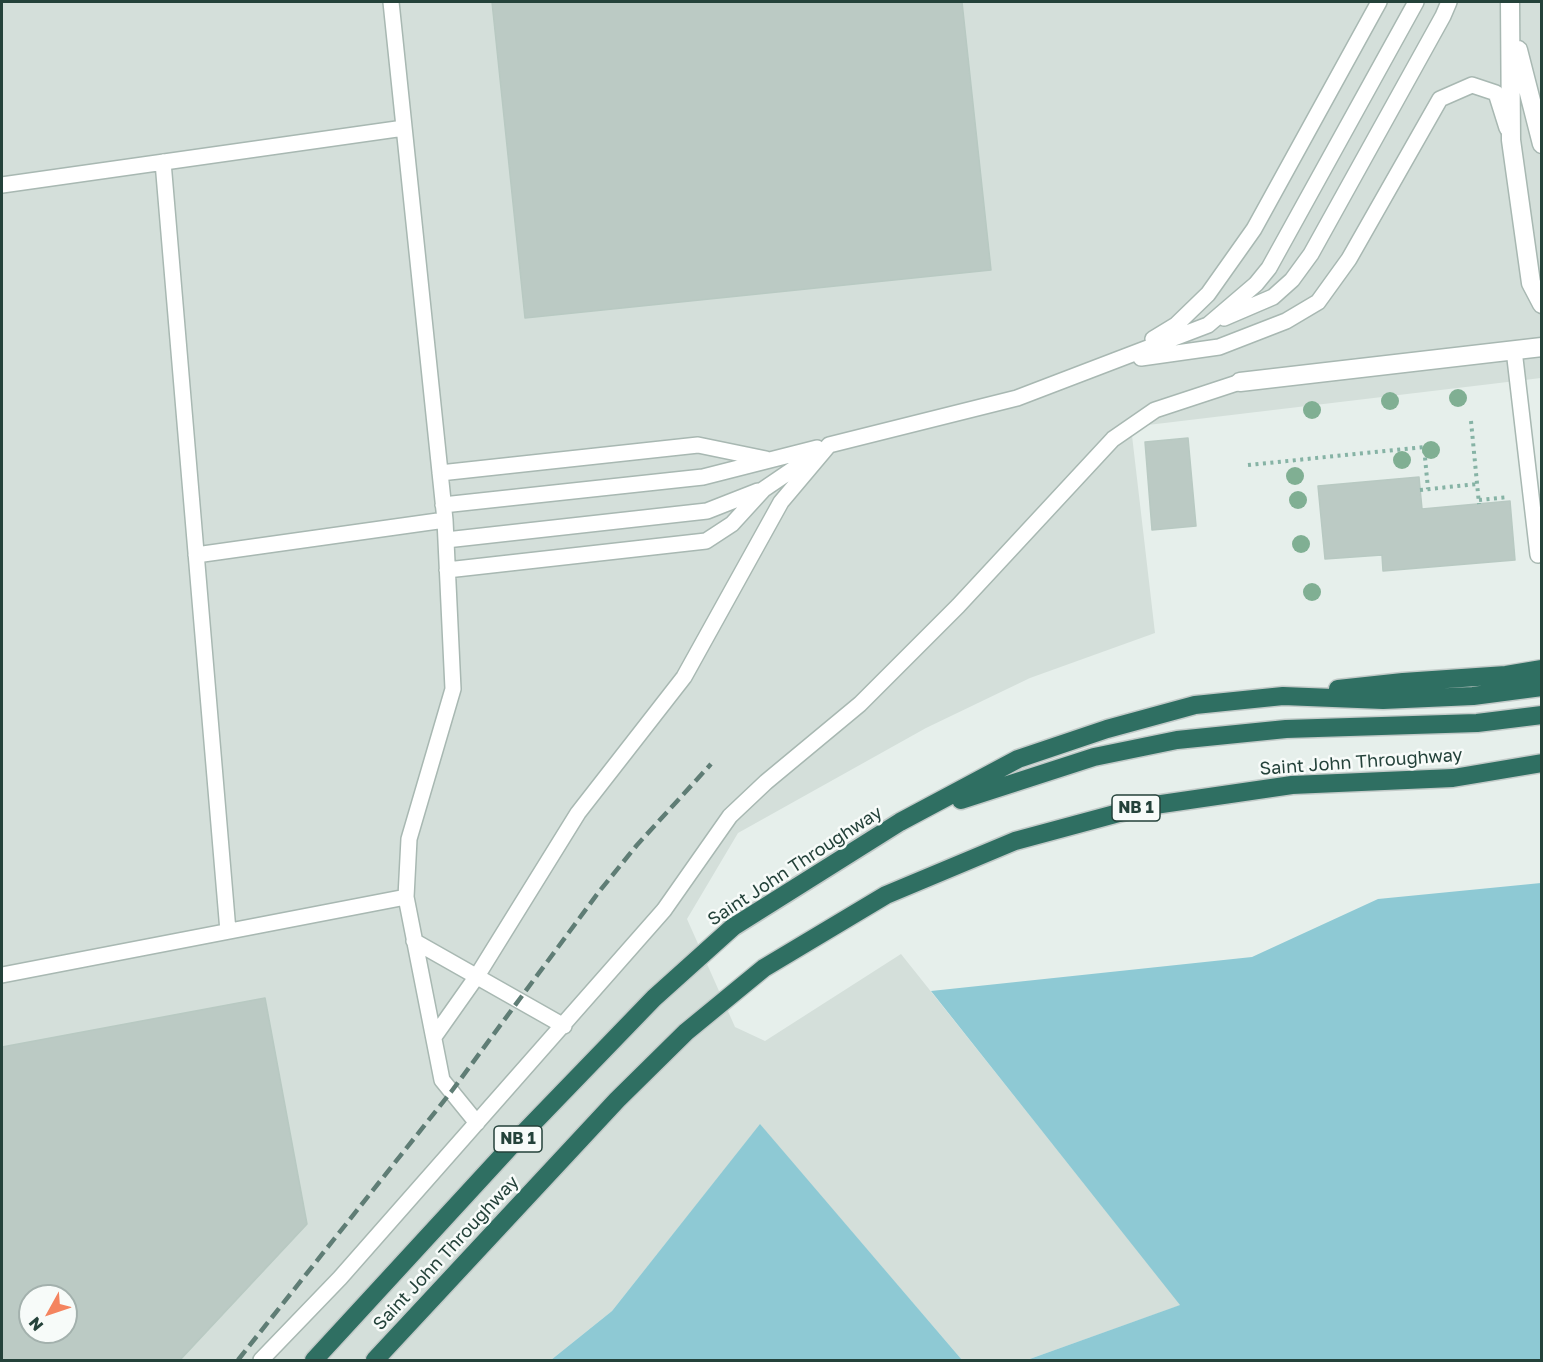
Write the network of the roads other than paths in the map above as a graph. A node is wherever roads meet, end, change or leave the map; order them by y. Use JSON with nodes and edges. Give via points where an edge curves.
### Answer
{"nodes":[{"id":1,"x":391,"y":2,"type":"edge"},
{"id":2,"x":1379,"y":2,"type":"edge"},
{"id":3,"x":1416,"y":2,"type":"edge"},
{"id":4,"x":1449,"y":2,"type":"edge"},
{"id":5,"x":1510,"y":2,"type":"edge"},
{"id":6,"x":1512,"y":25,"type":"junction"},
{"id":7,"x":404,"y":128,"type":"junction"},
{"id":8,"x":1511,"y":140,"type":"junction"},
{"id":9,"x":1542,"y":144,"type":"edge"},
{"id":10,"x":163,"y":162,"type":"junction"},
{"id":11,"x":2,"y":185,"type":"edge"},
{"id":12,"x":1542,"y":304,"type":"edge"},
{"id":13,"x":1208,"y":324,"type":"junction"},
{"id":14,"x":1542,"y":347,"type":"edge"},
{"id":15,"x":1515,"y":350,"type":"junction"},
{"id":16,"x":1114,"y":362,"type":"junction"},
{"id":17,"x":1240,"y":382,"type":"joint"},
{"id":18,"x":829,"y":445,"type":"junction"},
{"id":19,"x":772,"y":460,"type":"junction"},
{"id":20,"x":440,"y":473,"type":"junction"},
{"id":21,"x":764,"y":489,"type":"junction"},
{"id":22,"x":444,"y":512,"type":"junction"},
{"id":23,"x":446,"y":540,"type":"junction"},
{"id":24,"x":196,"y":555,"type":"junction"},
{"id":25,"x":1538,"y":555,"type":"dead end"},
{"id":26,"x":447,"y":570,"type":"junction"},
{"id":27,"x":1542,"y":669,"type":"edge"},
{"id":28,"x":1542,"y":687,"type":"edge"},
{"id":29,"x":1282,"y":696,"type":"junction"},
{"id":30,"x":1542,"y":715,"type":"edge"},
{"id":31,"x":1542,"y":764,"type":"edge"},
{"id":32,"x":900,"y":822,"type":"junction"},
{"id":33,"x":406,"y":897,"type":"junction"},
{"id":34,"x":228,"y":931,"type":"junction"},
{"id":35,"x":414,"y":940,"type":"junction"},
{"id":36,"x":2,"y":975,"type":"edge"},
{"id":37,"x":477,"y":976,"type":"junction"},
{"id":38,"x":564,"y":1026,"type":"junction"},
{"id":39,"x":434,"y":1037,"type":"junction"},
{"id":40,"x":477,"y":1123,"type":"junction"},
{"id":41,"x":261,"y":1360,"type":"edge"},
{"id":42,"x":314,"y":1360,"type":"edge"},
{"id":43,"x":375,"y":1360,"type":"edge"}],
"edges":[{"from":1,"to":7,"type":"lane"},
{"from":2,"to":16,"type":"lane","via":[[1254,229],[1208,294],[1176,325]]},
{"from":3,"to":13,"type":"lane","via":[[1269,268]]},
{"from":4,"to":13,"type":"lane","via":[[1316,244],[1292,280],[1273,297]]},
{"from":5,"to":6,"type":"street"},
{"from":6,"to":8,"type":"street"},
{"from":6,"to":9,"type":"street"},
{"from":7,"to":10,"type":"lane"},
{"from":7,"to":20,"type":"lane"},
{"from":8,"to":12,"type":"street","via":[[1531,283]]},
{"from":8,"to":16,"type":"lane","via":[[1496,93],[1472,85],[1440,99],[1349,259],[1318,302],[1286,321],[1219,346]]},
{"from":10,"to":11,"type":"lane"},
{"from":10,"to":24,"type":"lane"},
{"from":13,"to":16,"type":"lane"},
{"from":14,"to":15,"type":"street"},
{"from":15,"to":17,"type":"street"},
{"from":15,"to":25,"type":"lane"},
{"from":16,"to":18,"type":"lane","via":[[1017,398]]},
{"from":17,"to":38,"type":"lane","via":[[1155,410],[1113,439],[958,606],[868,696],[730,816],[664,910]]},
{"from":18,"to":19,"type":"lane"},
{"from":18,"to":21,"type":"lane"},
{"from":18,"to":37,"type":"lane","via":[[781,502],[684,678],[578,813]]},
{"from":19,"to":20,"type":"lane","via":[[698,445]]},
{"from":19,"to":22,"type":"lane","via":[[703,477]]},
{"from":20,"to":22,"type":"lane"},
{"from":21,"to":23,"type":"lane","via":[[707,511]]},
{"from":21,"to":26,"type":"lane","via":[[732,524],[706,541]]},
{"from":22,"to":23,"type":"lane"},
{"from":22,"to":24,"type":"lane"},
{"from":23,"to":26,"type":"lane"},
{"from":24,"to":34,"type":"lane"},
{"from":26,"to":33,"type":"lane","via":[[453,689],[410,839]]},
{"from":27,"to":29,"type":"highway"},
{"from":28,"to":29,"type":"highway","name":"Saint John Throughway","number":"NB 1","via":[[1473,696],[1383,700]]},
{"from":29,"to":32,"type":"highway","name":"Saint John Throughway","number":"NB 1","via":[[1195,705],[1107,729],[1018,759]]},
{"from":30,"to":32,"type":"highway","name":"Saint John Throughway","number":"NB 1","via":[[1476,723],[1286,729],[1176,740],[1094,757]]},
{"from":31,"to":43,"type":"highway","name":"Saint John Throughway","number":"NB 1","via":[[1453,778],[1292,785],[1141,807],[1015,840],[897,891],[764,968],[687,1032],[616,1100]]},
{"from":32,"to":42,"type":"highway","name":"Saint John Throughway","number":"NB 1","via":[[733,927],[654,998]]},
{"from":33,"to":34,"type":"lane"},
{"from":33,"to":35,"type":"lane"},
{"from":34,"to":36,"type":"lane"},
{"from":35,"to":37,"type":"lane"},
{"from":35,"to":39,"type":"lane"},
{"from":37,"to":38,"type":"lane"},
{"from":37,"to":39,"type":"lane"},
{"from":38,"to":40,"type":"lane"},
{"from":39,"to":40,"type":"lane","via":[[442,1080]]},
{"from":40,"to":41,"type":"lane","via":[[340,1278]]}]}
